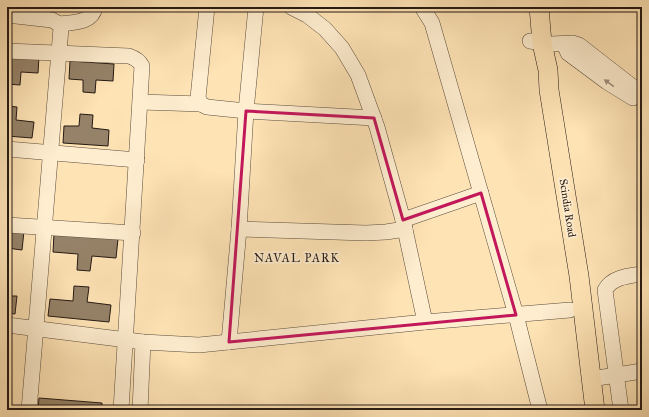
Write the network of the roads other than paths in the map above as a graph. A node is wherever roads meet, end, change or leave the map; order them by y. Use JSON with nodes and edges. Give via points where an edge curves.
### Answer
{"nodes":[{"id":1,"x":95,"y":7,"type":"edge"},
{"id":2,"x":207,"y":7,"type":"edge"},
{"id":3,"x":256,"y":7,"type":"edge"},
{"id":4,"x":291,"y":7,"type":"edge"},
{"id":5,"x":422,"y":7,"type":"edge"},
{"id":6,"x":528,"y":7,"type":"edge"},
{"id":7,"x":539,"y":7,"type":"edge"},
{"id":8,"x":33,"y":12,"type":"edge"},
{"id":9,"x":7,"y":15,"type":"edge"},
{"id":10,"x":59,"y":24,"type":"junction"},
{"id":11,"x":536,"y":42,"type":"junction"},
{"id":12,"x":564,"y":44,"type":"junction"},
{"id":13,"x":7,"y":52,"type":"edge"},
{"id":14,"x":59,"y":54,"type":"junction"},
{"id":15,"x":642,"y":94,"type":"edge"},
{"id":16,"x":141,"y":102,"type":"junction"},
{"id":17,"x":201,"y":104,"type":"junction"},
{"id":18,"x":642,"y":104,"type":"edge"},
{"id":19,"x":246,"y":111,"type":"junction"},
{"id":20,"x":374,"y":118,"type":"junction"},
{"id":21,"x":7,"y":149,"type":"edge"},
{"id":22,"x":51,"y":152,"type":"junction"},
{"id":23,"x":138,"y":160,"type":"junction"},
{"id":24,"x":480,"y":193,"type":"junction"},
{"id":25,"x":404,"y":224,"type":"junction"},
{"id":26,"x":7,"y":225,"type":"edge"},
{"id":27,"x":45,"y":228,"type":"junction"},
{"id":28,"x":238,"y":229,"type":"junction"},
{"id":29,"x":133,"y":233,"type":"junction"},
{"id":30,"x":642,"y":274,"type":"edge"},
{"id":31,"x":573,"y":277,"type":"junction"},
{"id":32,"x":570,"y":310,"type":"junction"},
{"id":33,"x":516,"y":315,"type":"junction"},
{"id":34,"x":425,"y":322,"type":"junction"},
{"id":35,"x":7,"y":325,"type":"edge"},
{"id":36,"x":35,"y":328,"type":"junction"},
{"id":37,"x":125,"y":339,"type":"junction"},
{"id":38,"x":143,"y":342,"type":"junction"},
{"id":39,"x":229,"y":342,"type":"junction"},
{"id":40,"x":583,"y":352,"type":"junction"},
{"id":41,"x":642,"y":371,"type":"edge"},
{"id":42,"x":617,"y":375,"type":"junction"},
{"id":43,"x":591,"y":379,"type":"junction"},
{"id":44,"x":29,"y":410,"type":"edge"},
{"id":45,"x":121,"y":410,"type":"edge"},
{"id":46,"x":140,"y":410,"type":"edge"},
{"id":47,"x":540,"y":410,"type":"edge"},
{"id":48,"x":584,"y":410,"type":"edge"},
{"id":49,"x":595,"y":410,"type":"edge"},
{"id":50,"x":621,"y":410,"type":"edge"}],
"edges":[{"from":1,"to":10,"type":"street","via":[[92,15],[86,20]]},
{"from":2,"to":17,"type":"street","via":[[198,98]]},
{"from":3,"to":19,"type":"street"},
{"from":4,"to":20,"type":"street","via":[[325,29],[342,48],[358,75]]},
{"from":5,"to":24,"type":"street","via":[[432,23]]},
{"from":6,"to":11,"type":"main road","name":"Scindia Road"},
{"from":7,"to":11,"type":"main road","name":"Scindia Road"},
{"from":8,"to":9,"type":"street"},
{"from":8,"to":10,"type":"street"},
{"from":10,"to":14,"type":"street"},
{"from":11,"to":12,"type":"street"},
{"from":11,"to":31,"type":"main road","name":"Scindia Road","via":[[548,70],[543,89]]},
{"from":12,"to":15,"type":"street","via":[[582,46]]},
{"from":18,"to":12,"type":"street","one_way":true,"via":[[568,53]]},
{"from":13,"to":14,"type":"street"},
{"from":14,"to":16,"type":"street","via":[[135,58],[142,66]]},
{"from":14,"to":22,"type":"street"},
{"from":16,"to":17,"type":"street"},
{"from":16,"to":23,"type":"street"},
{"from":17,"to":19,"type":"street"},
{"from":19,"to":20,"type":"street"},
{"from":19,"to":28,"type":"street"},
{"from":20,"to":25,"type":"street"},
{"from":21,"to":22,"type":"street"},
{"from":22,"to":23,"type":"street"},
{"from":22,"to":27,"type":"street"},
{"from":23,"to":29,"type":"street"},
{"from":24,"to":25,"type":"street"},
{"from":24,"to":33,"type":"street"},
{"from":25,"to":28,"type":"street","via":[[386,232]]},
{"from":25,"to":34,"type":"street"},
{"from":26,"to":27,"type":"street"},
{"from":27,"to":29,"type":"street"},
{"from":27,"to":36,"type":"street"},
{"from":28,"to":39,"type":"street"},
{"from":29,"to":37,"type":"street"},
{"from":30,"to":42,"type":"street","via":[[616,280],[608,284],[605,290]]},
{"from":31,"to":32,"type":"main road","name":"Scindia Road"},
{"from":31,"to":40,"type":"main road","name":"Scindia Road"},
{"from":32,"to":33,"type":"street"},
{"from":32,"to":40,"type":"main road","name":"Scindia Road"},
{"from":33,"to":34,"type":"street"},
{"from":33,"to":47,"type":"street"},
{"from":34,"to":39,"type":"street"},
{"from":35,"to":36,"type":"street"},
{"from":36,"to":37,"type":"street"},
{"from":36,"to":44,"type":"street"},
{"from":37,"to":38,"type":"street"},
{"from":37,"to":45,"type":"street"},
{"from":38,"to":39,"type":"street","via":[[188,345]]},
{"from":38,"to":46,"type":"street"},
{"from":40,"to":43,"type":"main road","name":"Scindia Road"},
{"from":40,"to":48,"type":"main road","name":"Scindia Road"},
{"from":41,"to":42,"type":"street"},
{"from":42,"to":43,"type":"street"},
{"from":42,"to":50,"type":"street"},
{"from":43,"to":49,"type":"main road","name":"Scindia Road"}]}
